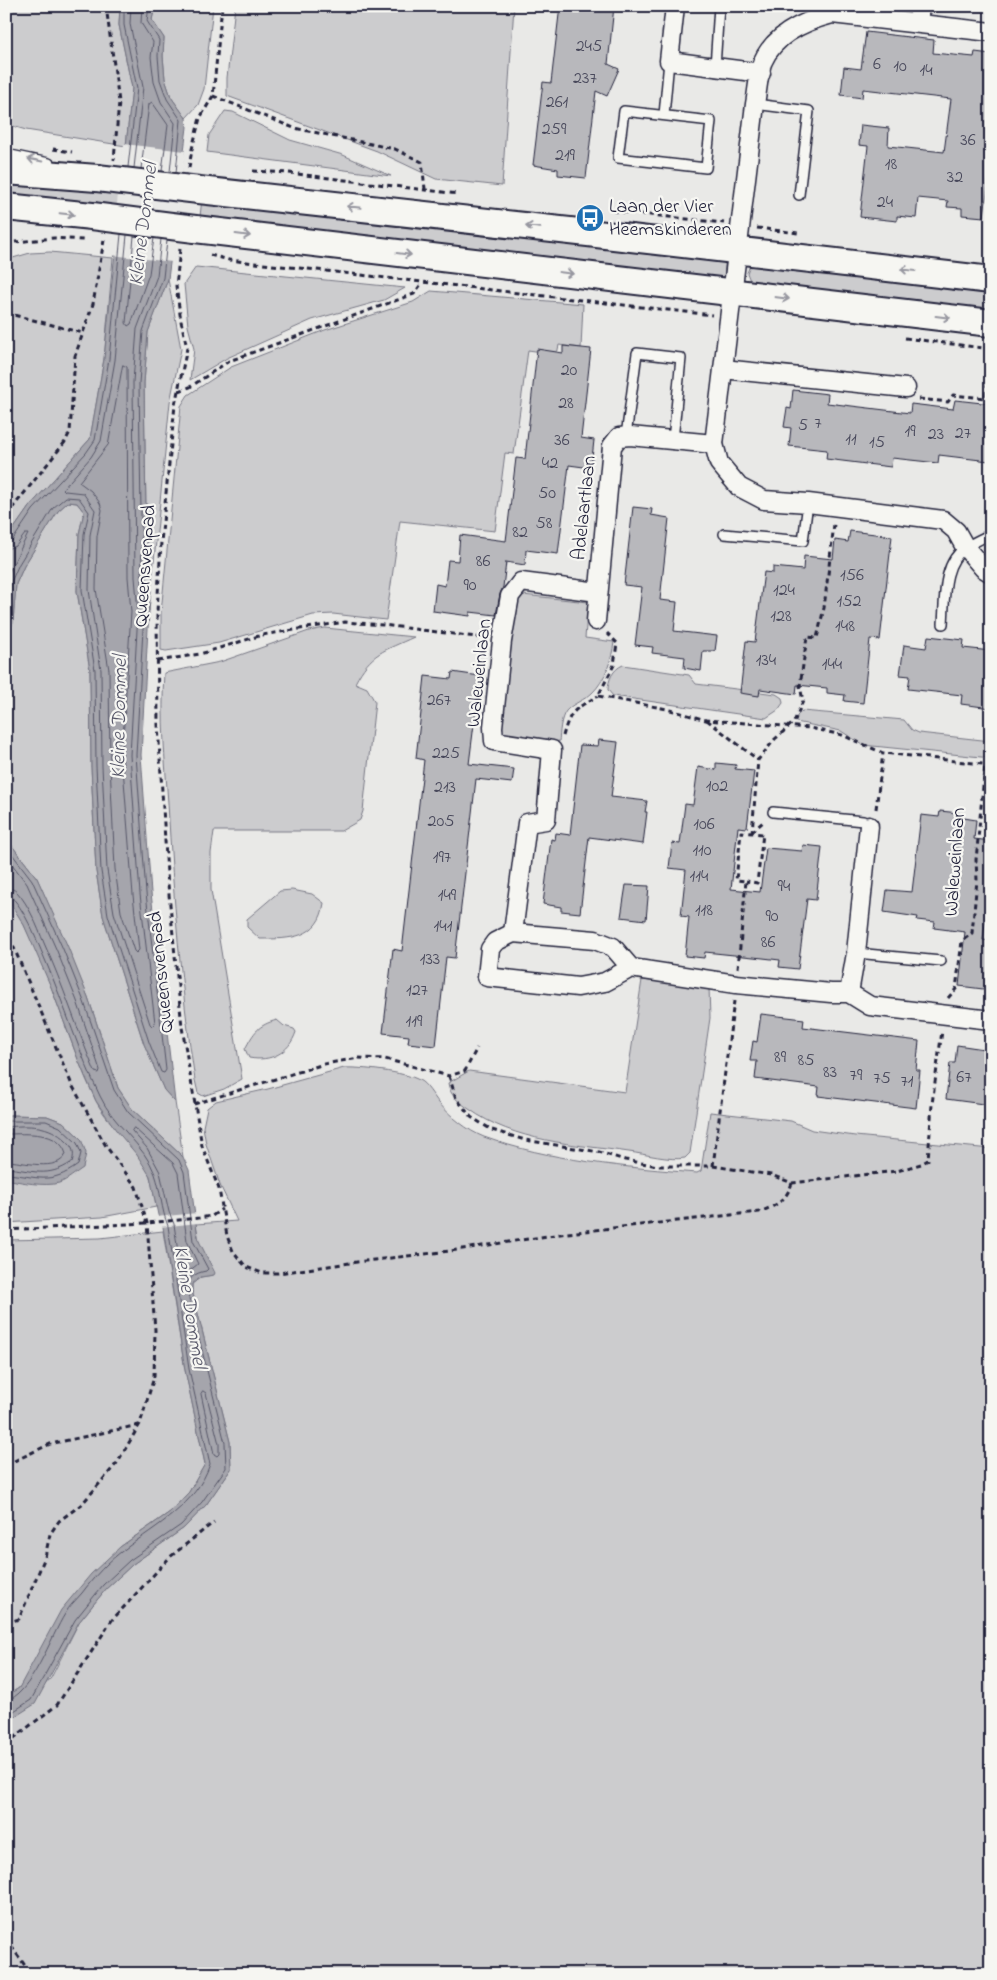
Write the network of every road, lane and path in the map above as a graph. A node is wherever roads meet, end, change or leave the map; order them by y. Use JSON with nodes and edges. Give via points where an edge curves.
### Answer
{"nodes":[{"id":1,"x":106,"y":6,"type":"edge"},
{"id":2,"x":222,"y":6,"type":"edge"},
{"id":3,"x":675,"y":6,"type":"edge"},
{"id":4,"x":719,"y":6,"type":"edge"},
{"id":5,"x":919,"y":14,"type":"edge"},
{"id":6,"x":991,"y":32,"type":"edge"},
{"id":7,"x":669,"y":61,"type":"junction"},
{"id":8,"x":715,"y":67,"type":"junction"},
{"id":9,"x":761,"y":73,"type":"junction"},
{"id":10,"x":214,"y":96,"type":"junction"},
{"id":11,"x":755,"y":104,"type":"junction"},
{"id":12,"x":664,"y":115,"type":"junction"},
{"id":13,"x":116,"y":143,"type":"dead end"},
{"id":14,"x":6,"y":154,"type":"edge"},
{"id":15,"x":6,"y":171,"type":"edge"},
{"id":16,"x":97,"y":178,"type":"junction"},
{"id":17,"x":194,"y":179,"type":"junction"},
{"id":18,"x":425,"y":189,"type":"dead end"},
{"id":19,"x":799,"y":195,"type":"dead end"},
{"id":20,"x":6,"y":207,"type":"edge"},
{"id":21,"x":91,"y":228,"type":"junction"},
{"id":22,"x":188,"y":238,"type":"junction"},
{"id":23,"x":6,"y":243,"type":"edge"},
{"id":24,"x":738,"y":250,"type":"junction"},
{"id":25,"x":102,"y":254,"type":"dead end"},
{"id":26,"x":206,"y":254,"type":"dead end"},
{"id":27,"x":991,"y":280,"type":"edge"},
{"id":28,"x":422,"y":283,"type":"junction"},
{"id":29,"x":732,"y":305,"type":"junction"},
{"id":30,"x":6,"y":313,"type":"edge"},
{"id":31,"x":991,"y":323,"type":"edge"},
{"id":32,"x":83,"y":333,"type":"junction"},
{"id":33,"x":903,"y":337,"type":"dead end"},
{"id":34,"x":991,"y":349,"type":"edge"},
{"id":35,"x":724,"y":369,"type":"junction"},
{"id":36,"x":991,"y":376,"type":"edge"},
{"id":37,"x":906,"y":388,"type":"joint"},
{"id":38,"x":179,"y":391,"type":"junction"},
{"id":39,"x":626,"y":436,"type":"junction"},
{"id":40,"x":673,"y":440,"type":"junction"},
{"id":41,"x":714,"y":444,"type":"junction"},
{"id":42,"x":808,"y":503,"type":"junction"},
{"id":43,"x":836,"y":507,"type":"junction"},
{"id":44,"x":6,"y":516,"type":"edge"},
{"id":45,"x":724,"y":534,"type":"dead end"},
{"id":46,"x":991,"y":534,"type":"edge"},
{"id":47,"x":965,"y":548,"type":"junction"},
{"id":48,"x":991,"y":573,"type":"edge"},
{"id":49,"x":598,"y":592,"type":"junction"},
{"id":50,"x":596,"y":621,"type":"joint"},
{"id":51,"x":943,"y":624,"type":"dead end"},
{"id":52,"x":502,"y":641,"type":"junction"},
{"id":53,"x":158,"y":661,"type":"junction"},
{"id":54,"x":598,"y":696,"type":"junction"},
{"id":55,"x":706,"y":720,"type":"junction"},
{"id":56,"x":790,"y":727,"type":"junction"},
{"id":57,"x":552,"y":750,"type":"junction"},
{"id":58,"x":883,"y":753,"type":"junction"},
{"id":59,"x":758,"y":760,"type":"junction"},
{"id":60,"x":986,"y":765,"type":"junction"},
{"id":61,"x":991,"y":766,"type":"edge"},
{"id":62,"x":773,"y":812,"type":"dead end"},
{"id":63,"x":869,"y":826,"type":"junction"},
{"id":64,"x":752,"y":833,"type":"junction"},
{"id":65,"x":746,"y":881,"type":"junction"},
{"id":66,"x":6,"y":929,"type":"edge"},
{"id":67,"x":513,"y":933,"type":"junction"},
{"id":68,"x":856,"y":953,"type":"junction"},
{"id":69,"x":941,"y":962,"type":"dead end"},
{"id":70,"x":631,"y":968,"type":"junction"},
{"id":71,"x":736,"y":984,"type":"junction"},
{"id":72,"x":849,"y":993,"type":"junction"},
{"id":73,"x":945,"y":1015,"type":"junction"},
{"id":74,"x":991,"y":1020,"type":"edge"},
{"id":75,"x":477,"y":1048,"type":"dead end"},
{"id":76,"x":449,"y":1076,"type":"junction"},
{"id":77,"x":194,"y":1104,"type":"junction"},
{"id":78,"x":713,"y":1166,"type":"junction"},
{"id":79,"x":792,"y":1183,"type":"junction"},
{"id":80,"x":222,"y":1209,"type":"junction"},
{"id":81,"x":147,"y":1223,"type":"junction"},
{"id":82,"x":6,"y":1230,"type":"edge"},
{"id":83,"x":140,"y":1424,"type":"junction"},
{"id":84,"x":6,"y":1465,"type":"edge"},
{"id":85,"x":214,"y":1522,"type":"dead end"},
{"id":86,"x":6,"y":1623,"type":"edge"},
{"id":87,"x":6,"y":1744,"type":"edge"},
{"id":88,"x":6,"y":1939,"type":"edge"},
{"id":89,"x":31,"y":1974,"type":"edge"}],
"edges":[{"from":1,"to":13,"type":"path","via":[[119,102]]},
{"from":2,"to":10,"type":"path"},
{"from":3,"to":7,"type":"street"},
{"from":4,"to":8,"type":"lane"},
{"from":5,"to":6,"type":"street"},
{"from":5,"to":9,"type":"street","via":[[832,14],[816,18],[789,30],[762,62]]},
{"from":7,"to":8,"type":"street"},
{"from":7,"to":12,"type":"lane"},
{"from":8,"to":9,"type":"street"},
{"from":9,"to":11,"type":"street"},
{"from":10,"to":17,"type":"path","via":[[200,118],[192,149]]},
{"from":10,"to":18,"type":"path","via":[[294,128],[395,149],[422,162]]},
{"from":11,"to":19,"type":"lane","via":[[809,111]]},
{"from":11,"to":24,"type":"street"},
{"from":12,"to":12,"type":"lane","via":[[711,121],[706,168],[618,158],[624,111]]},
{"from":16,"to":14,"type":"lane","one_way":true,"via":[[47,162]]},
{"from":15,"to":16,"type":"street"},
{"from":16,"to":17,"type":"street","bridge":true},
{"from":24,"to":17,"type":"street","one_way":true},
{"from":20,"to":21,"type":"street","one_way":true},
{"from":21,"to":22,"type":"street","bridge":true},
{"from":21,"to":23,"type":"path","via":[[54,238]]},
{"from":22,"to":29,"type":"street","one_way":true},
{"from":22,"to":38,"type":"path","name":"Queensvenpad","via":[[176,286],[187,348]]},
{"from":27,"to":24,"type":"street","one_way":true},
{"from":24,"to":29,"type":"street"},
{"from":25,"to":32,"type":"path","via":[[93,304]]},
{"from":26,"to":28,"type":"path","via":[[229,260]]},
{"from":28,"to":29,"type":"path"},
{"from":28,"to":38,"type":"path","via":[[414,294],[390,304],[229,361]]},
{"from":29,"to":31,"type":"street","one_way":true},
{"from":29,"to":35,"type":"street"},
{"from":30,"to":32,"type":"path"},
{"from":32,"to":44,"type":"path","via":[[75,356],[68,437]]},
{"from":33,"to":34,"type":"path"},
{"from":35,"to":37,"type":"street"},
{"from":35,"to":41,"type":"street"},
{"from":36,"to":37,"type":"path","via":[[988,376],[985,398],[953,395],[948,402],[917,399]]},
{"from":38,"to":53,"type":"path","name":"Queensvenpad","via":[[161,542]]},
{"from":39,"to":40,"type":"street"},
{"from":39,"to":40,"type":"lane","via":[[637,353],[681,358]]},
{"from":39,"to":49,"type":"street","name":"Adelaartlaan","via":[[619,437],[612,446]]},
{"from":40,"to":41,"type":"street"},
{"from":41,"to":42,"type":"street","via":[[719,463],[739,487],[764,500]]},
{"from":42,"to":43,"type":"street"},
{"from":42,"to":45,"type":"lane","via":[[803,541]]},
{"from":43,"to":47,"type":"street","via":[[944,520],[956,531]]},
{"from":43,"to":56,"type":"path","via":[[824,608],[817,638],[807,637],[800,686],[803,701]]},
{"from":46,"to":47,"type":"lane"},
{"from":47,"to":48,"type":"street"},
{"from":47,"to":51,"type":"lane","via":[[952,563],[947,577]]},
{"from":49,"to":50,"type":"street","name":"Adelaartlaan"},
{"from":49,"to":52,"type":"street","name":"Waleweinlaan","via":[[521,582],[510,596]]},
{"from":50,"to":54,"type":"path","via":[[617,643],[614,665]]},
{"from":52,"to":53,"type":"path","via":[[344,622],[262,635],[200,654]]},
{"from":52,"to":57,"type":"street","name":"Waleweinlaan","via":[[494,741]]},
{"from":53,"to":77,"type":"path","name":"Queensvenpad","via":[[158,725],[167,874],[182,1027]]},
{"from":54,"to":55,"type":"path"},
{"from":54,"to":57,"type":"path","via":[[576,708],[567,720],[562,741]]},
{"from":55,"to":56,"type":"path"},
{"from":55,"to":59,"type":"path"},
{"from":56,"to":58,"type":"path","via":[[842,735]]},
{"from":56,"to":59,"type":"path"},
{"from":57,"to":67,"type":"street","via":[[546,820],[527,823]]},
{"from":58,"to":60,"type":"path"},
{"from":58,"to":63,"type":"path","via":[[876,812]]},
{"from":59,"to":64,"type":"path"},
{"from":60,"to":61,"type":"path"},
{"from":60,"to":73,"type":"path","name":"Waleweinlaan","via":[[972,933],[962,941],[956,989],[948,998]]},
{"from":62,"to":63,"type":"lane","via":[[863,821]]},
{"from":63,"to":68,"type":"street"},
{"from":64,"to":65,"type":"path","via":[[741,832],[736,880]]},
{"from":64,"to":65,"type":"path","via":[[763,834],[758,883]]},
{"from":65,"to":71,"type":"path"},
{"from":66,"to":81,"type":"path","via":[[72,1085],[106,1146],[136,1187]]},
{"from":67,"to":70,"type":"street","via":[[596,940],[613,948]]},
{"from":67,"to":70,"type":"street","via":[[495,942],[490,949],[486,977],[578,987],[605,982]]},
{"from":68,"to":69,"type":"lane"},
{"from":68,"to":72,"type":"street"},
{"from":70,"to":71,"type":"street"},
{"from":71,"to":72,"type":"street"},
{"from":71,"to":78,"type":"path"},
{"from":72,"to":73,"type":"street","via":[[870,1006]]},
{"from":73,"to":74,"type":"street"},
{"from":73,"to":79,"type":"path","name":"Waleweinlaan","via":[[932,1104],[928,1160],[897,1171]]},
{"from":75,"to":76,"type":"path","via":[[465,1071]]},
{"from":76,"to":77,"type":"path","via":[[385,1059],[359,1058],[324,1064]]},
{"from":76,"to":78,"type":"path","via":[[456,1098],[471,1116],[492,1130],[525,1140],[658,1166]]},
{"from":77,"to":80,"type":"path","name":"Queensvenpad","via":[[202,1146]]},
{"from":78,"to":79,"type":"path","via":[[771,1175]]},
{"from":79,"to":80,"type":"path","name":"Queensvenpad","via":[[782,1202],[759,1212],[567,1233],[278,1273],[262,1273],[246,1267],[233,1251]]},
{"from":80,"to":81,"type":"path","via":[[212,1216]]},
{"from":81,"to":82,"type":"path"},
{"from":81,"to":83,"type":"path","via":[[155,1330],[154,1376]]},
{"from":83,"to":84,"type":"path","via":[[50,1444]]},
{"from":83,"to":86,"type":"path","via":[[117,1463],[82,1504],[59,1521],[50,1534],[45,1557],[19,1619]]},
{"from":85,"to":87,"type":"path","via":[[170,1557],[112,1620],[57,1705]]},
{"from":88,"to":89,"type":"path"}]}
